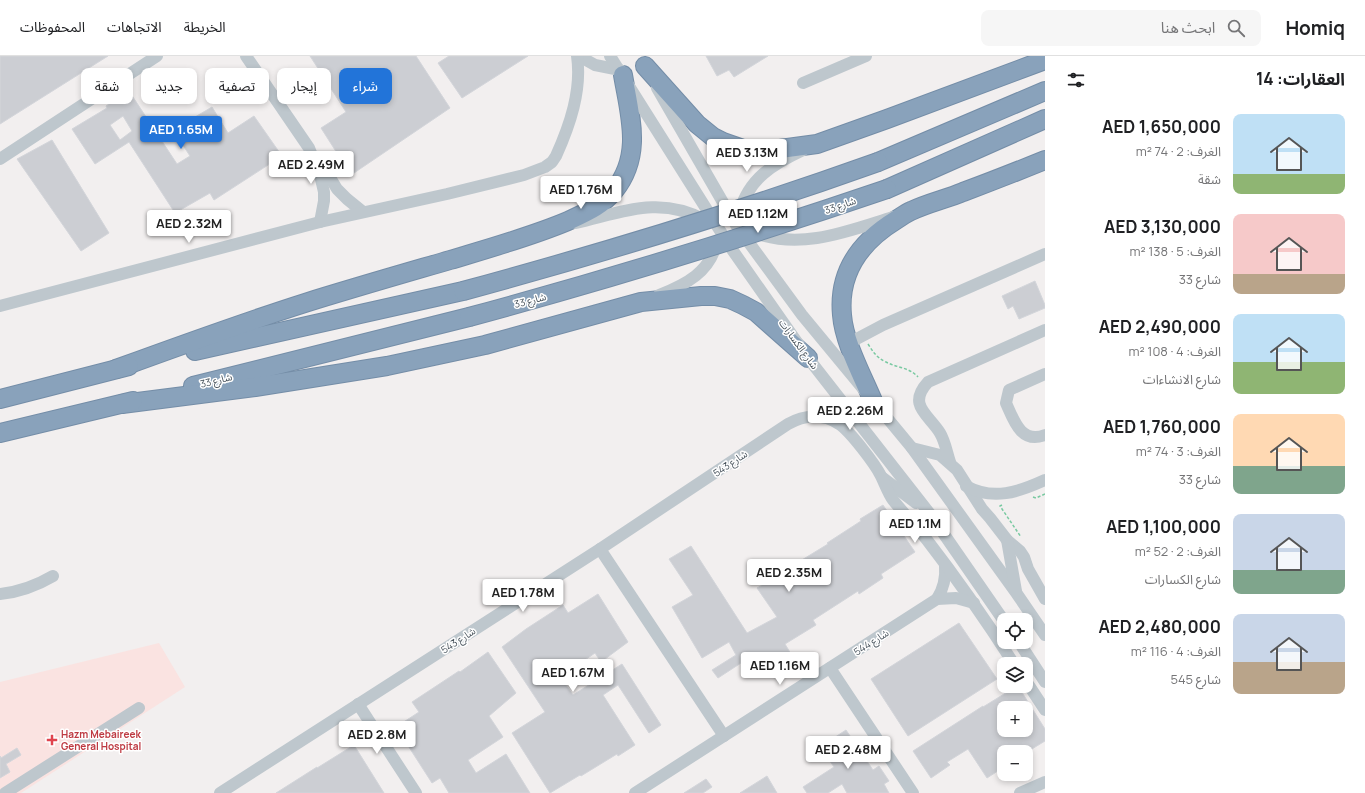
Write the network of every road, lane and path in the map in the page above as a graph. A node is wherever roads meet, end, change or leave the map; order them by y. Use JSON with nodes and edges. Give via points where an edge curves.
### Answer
{"nodes":[{"id":1,"x":157,"y":56,"type":"edge"},
{"id":2,"x":246,"y":56,"type":"edge"},
{"id":3,"x":578,"y":56,"type":"edge"},
{"id":4,"x":610,"y":56,"type":"edge"},
{"id":5,"x":866,"y":56,"type":"edge"},
{"id":6,"x":1045,"y":60,"type":"edge"},
{"id":7,"x":642,"y":61,"type":"edge"},
{"id":8,"x":621,"y":72,"type":"junction"},
{"id":9,"x":803,"y":83,"type":"dead end"},
{"id":10,"x":1045,"y":91,"type":"edge"},
{"id":11,"x":1045,"y":119,"type":"edge"},
{"id":12,"x":817,"y":144,"type":"junction"},
{"id":13,"x":309,"y":148,"type":"junction"},
{"id":14,"x":0,"y":159,"type":"edge"},
{"id":15,"x":1045,"y":160,"type":"edge"},
{"id":16,"x":725,"y":204,"type":"junction"},
{"id":17,"x":911,"y":211,"type":"junction"},
{"id":18,"x":363,"y":212,"type":"junction"},
{"id":19,"x":320,"y":222,"type":"junction"},
{"id":20,"x":720,"y":223,"type":"junction"},
{"id":21,"x":546,"y":230,"type":"junction"},
{"id":22,"x":735,"y":230,"type":"junction"},
{"id":23,"x":731,"y":248,"type":"junction"},
{"id":24,"x":1045,"y":254,"type":"edge"},
{"id":25,"x":641,"y":302,"type":"junction"},
{"id":26,"x":0,"y":306,"type":"edge"},
{"id":27,"x":1045,"y":330,"type":"edge"},
{"id":28,"x":855,"y":339,"type":"junction"},
{"id":29,"x":808,"y":358,"type":"junction"},
{"id":30,"x":116,"y":369,"type":"junction"},
{"id":31,"x":1045,"y":374,"type":"edge"},
{"id":32,"x":918,"y":377,"type":"dead end"},
{"id":33,"x":0,"y":399,"type":"edge"},
{"id":34,"x":873,"y":400,"type":"junction"},
{"id":35,"x":122,"y":404,"type":"junction"},
{"id":36,"x":0,"y":433,"type":"edge"},
{"id":37,"x":1045,"y":435,"type":"edge"},
{"id":38,"x":912,"y":448,"type":"junction"},
{"id":39,"x":950,"y":462,"type":"junction"},
{"id":40,"x":881,"y":476,"type":"junction"},
{"id":41,"x":1045,"y":480,"type":"edge"},
{"id":42,"x":966,"y":485,"type":"junction"},
{"id":43,"x":1000,"y":506,"type":"dead end"},
{"id":44,"x":930,"y":514,"type":"junction"},
{"id":45,"x":1007,"y":540,"type":"junction"},
{"id":46,"x":1023,"y":541,"type":"dead end"},
{"id":47,"x":600,"y":549,"type":"junction"},
{"id":48,"x":945,"y":564,"type":"junction"},
{"id":49,"x":53,"y":576,"type":"dead end"},
{"id":50,"x":0,"y":594,"type":"edge"},
{"id":51,"x":1017,"y":594,"type":"junction"},
{"id":52,"x":937,"y":599,"type":"junction"},
{"id":53,"x":1045,"y":599,"type":"edge"},
{"id":54,"x":974,"y":603,"type":"junction"},
{"id":55,"x":998,"y":613,"type":"edge"},
{"id":56,"x":1045,"y":635,"type":"edge"},
{"id":57,"x":1024,"y":649,"type":"edge"},
{"id":58,"x":1009,"y":657,"type":"edge"},
{"id":59,"x":830,"y":668,"type":"junction"},
{"id":60,"x":1045,"y":682,"type":"edge"},
{"id":61,"x":1033,"y":692,"type":"edge"},
{"id":62,"x":358,"y":704,"type":"junction"},
{"id":63,"x":139,"y":708,"type":"dead end"},
{"id":64,"x":1045,"y":710,"type":"edge"},
{"id":65,"x":724,"y":736,"type":"junction"},
{"id":66,"x":1045,"y":782,"type":"edge"},
{"id":67,"x":5,"y":793,"type":"edge"},
{"id":68,"x":220,"y":793,"type":"edge"},
{"id":69,"x":416,"y":793,"type":"edge"},
{"id":70,"x":635,"y":793,"type":"edge"},
{"id":71,"x":913,"y":793,"type":"edge"},
{"id":72,"x":1020,"y":793,"type":"edge"}],
"edges":[{"from":1,"to":14,"type":"street"},
{"from":2,"to":13,"type":"street"},
{"from":3,"to":8,"type":"street","via":[[595,65]]},
{"from":3,"to":18,"type":"street","via":[[579,77],[576,95],[558,150],[549,164],[533,172],[481,186]]},
{"from":4,"to":8,"type":"street","name":"شارع الكسارات"},
{"from":5,"to":9,"type":"street"},
{"from":6,"to":12,"type":"highway"},
{"from":7,"to":12,"type":"highway","via":[[697,124],[723,142],[759,151]]},
{"from":7,"to":16,"type":"street","name":"شارع الكسارات"},
{"from":8,"to":20,"type":"street","name":"شارع الكسارات","via":[[708,212]]},
{"from":8,"to":21,"type":"highway","via":[[633,138],[632,154],[625,175],[613,192],[597,206]]},
{"from":10,"to":30,"type":"highway","bridge":true,"via":[[878,162],[672,231],[463,291]]},
{"from":11,"to":35,"type":"highway","name":"شارع 33","bridge":true,"via":[[887,189],[679,257],[469,317]]},
{"from":12,"to":22,"type":"street","via":[[772,166],[757,179],[742,204]]},
{"from":13,"to":18,"type":"street","via":[[322,163],[337,189]]},
{"from":13,"to":19,"type":"street","via":[[323,183],[324,201]]},
{"from":15,"to":17,"type":"highway"},
{"from":16,"to":20,"type":"street"},
{"from":16,"to":22,"type":"street","name":"شارع الكسارات"},
{"from":17,"to":22,"type":"street","via":[[844,233],[808,240],[790,240]]},
{"from":17,"to":28,"type":"highway","via":[[871,238],[861,248],[847,273],[843,287],[842,315],[844,329]]},
{"from":18,"to":19,"type":"street"},
{"from":19,"to":26,"type":"street"},
{"from":20,"to":21,"type":"street","via":[[687,212],[648,207]]},
{"from":20,"to":22,"type":"street"},
{"from":20,"to":23,"type":"street","name":"شارع الكسارات"},
{"from":20,"to":25,"type":"street","via":[[716,248],[703,270],[685,285]]},
{"from":21,"to":30,"type":"highway","via":[[306,303]]},
{"from":22,"to":23,"type":"street"},
{"from":22,"to":34,"type":"street","name":"شارع الكسارات","via":[[748,240],[802,315]]},
{"from":23,"to":29,"type":"street","name":"شارع الكسارات"},
{"from":24,"to":28,"type":"street"},
{"from":25,"to":29,"type":"highway","via":[[700,296],[730,299],[756,312]]},
{"from":25,"to":35,"type":"highway","via":[[485,345],[413,361],[261,386]]},
{"from":27,"to":39,"type":"street","via":[[928,382],[922,389],[919,402],[924,414],[941,433]]},
{"from":28,"to":32,"type":"path","via":[[885,362],[914,372]]},
{"from":28,"to":34,"type":"highway"},
{"from":29,"to":44,"type":"street","name":"شارع الكسارات"},
{"from":30,"to":33,"type":"highway"},
{"from":31,"to":37,"type":"street","via":[[1009,390],[1006,403],[1019,430],[1037,438]]},
{"from":34,"to":38,"type":"street","name":"شارع الكسارات"},
{"from":35,"to":36,"type":"highway","name":"شارع 33"},
{"from":38,"to":39,"type":"street","via":[[940,455]]},
{"from":38,"to":51,"type":"street","name":"شارع الكسارات"},
{"from":39,"to":42,"type":"street"},
{"from":40,"to":44,"type":"street"},
{"from":40,"to":47,"type":"street","name":"شارع 543","via":[[840,424],[819,416],[808,416],[788,424]]},
{"from":40,"to":48,"type":"street","via":[[892,498]]},
{"from":41,"to":42,"type":"street","via":[[1025,489],[988,494]]},
{"from":42,"to":45,"type":"street"},
{"from":43,"to":46,"type":"path"},
{"from":44,"to":55,"type":"street","name":"شارع الكسارات"},
{"from":45,"to":51,"type":"street"},
{"from":45,"to":53,"type":"street","via":[[1024,557]]},
{"from":47,"to":62,"type":"street","name":"شارع 543"},
{"from":47,"to":65,"type":"street"},
{"from":48,"to":52,"type":"street","via":[[945,579]]},
{"from":48,"to":54,"type":"street"},
{"from":49,"to":50,"type":"street","via":[[29,588]]},
{"from":51,"to":56,"type":"street","name":"شارع الكسارات"},
{"from":52,"to":54,"type":"street","via":[[956,598]]},
{"from":52,"to":59,"type":"street","name":"شارع 544"},
{"from":54,"to":58,"type":"street"},
{"from":57,"to":60,"type":"street"},
{"from":59,"to":65,"type":"street","name":"شارع 544"},
{"from":59,"to":71,"type":"street"},
{"from":61,"to":64,"type":"street"},
{"from":62,"to":68,"type":"street","name":"شارع 543"},
{"from":62,"to":69,"type":"street"},
{"from":63,"to":67,"type":"street"},
{"from":65,"to":70,"type":"street","name":"شارع 544"},
{"from":66,"to":72,"type":"street"}]}
